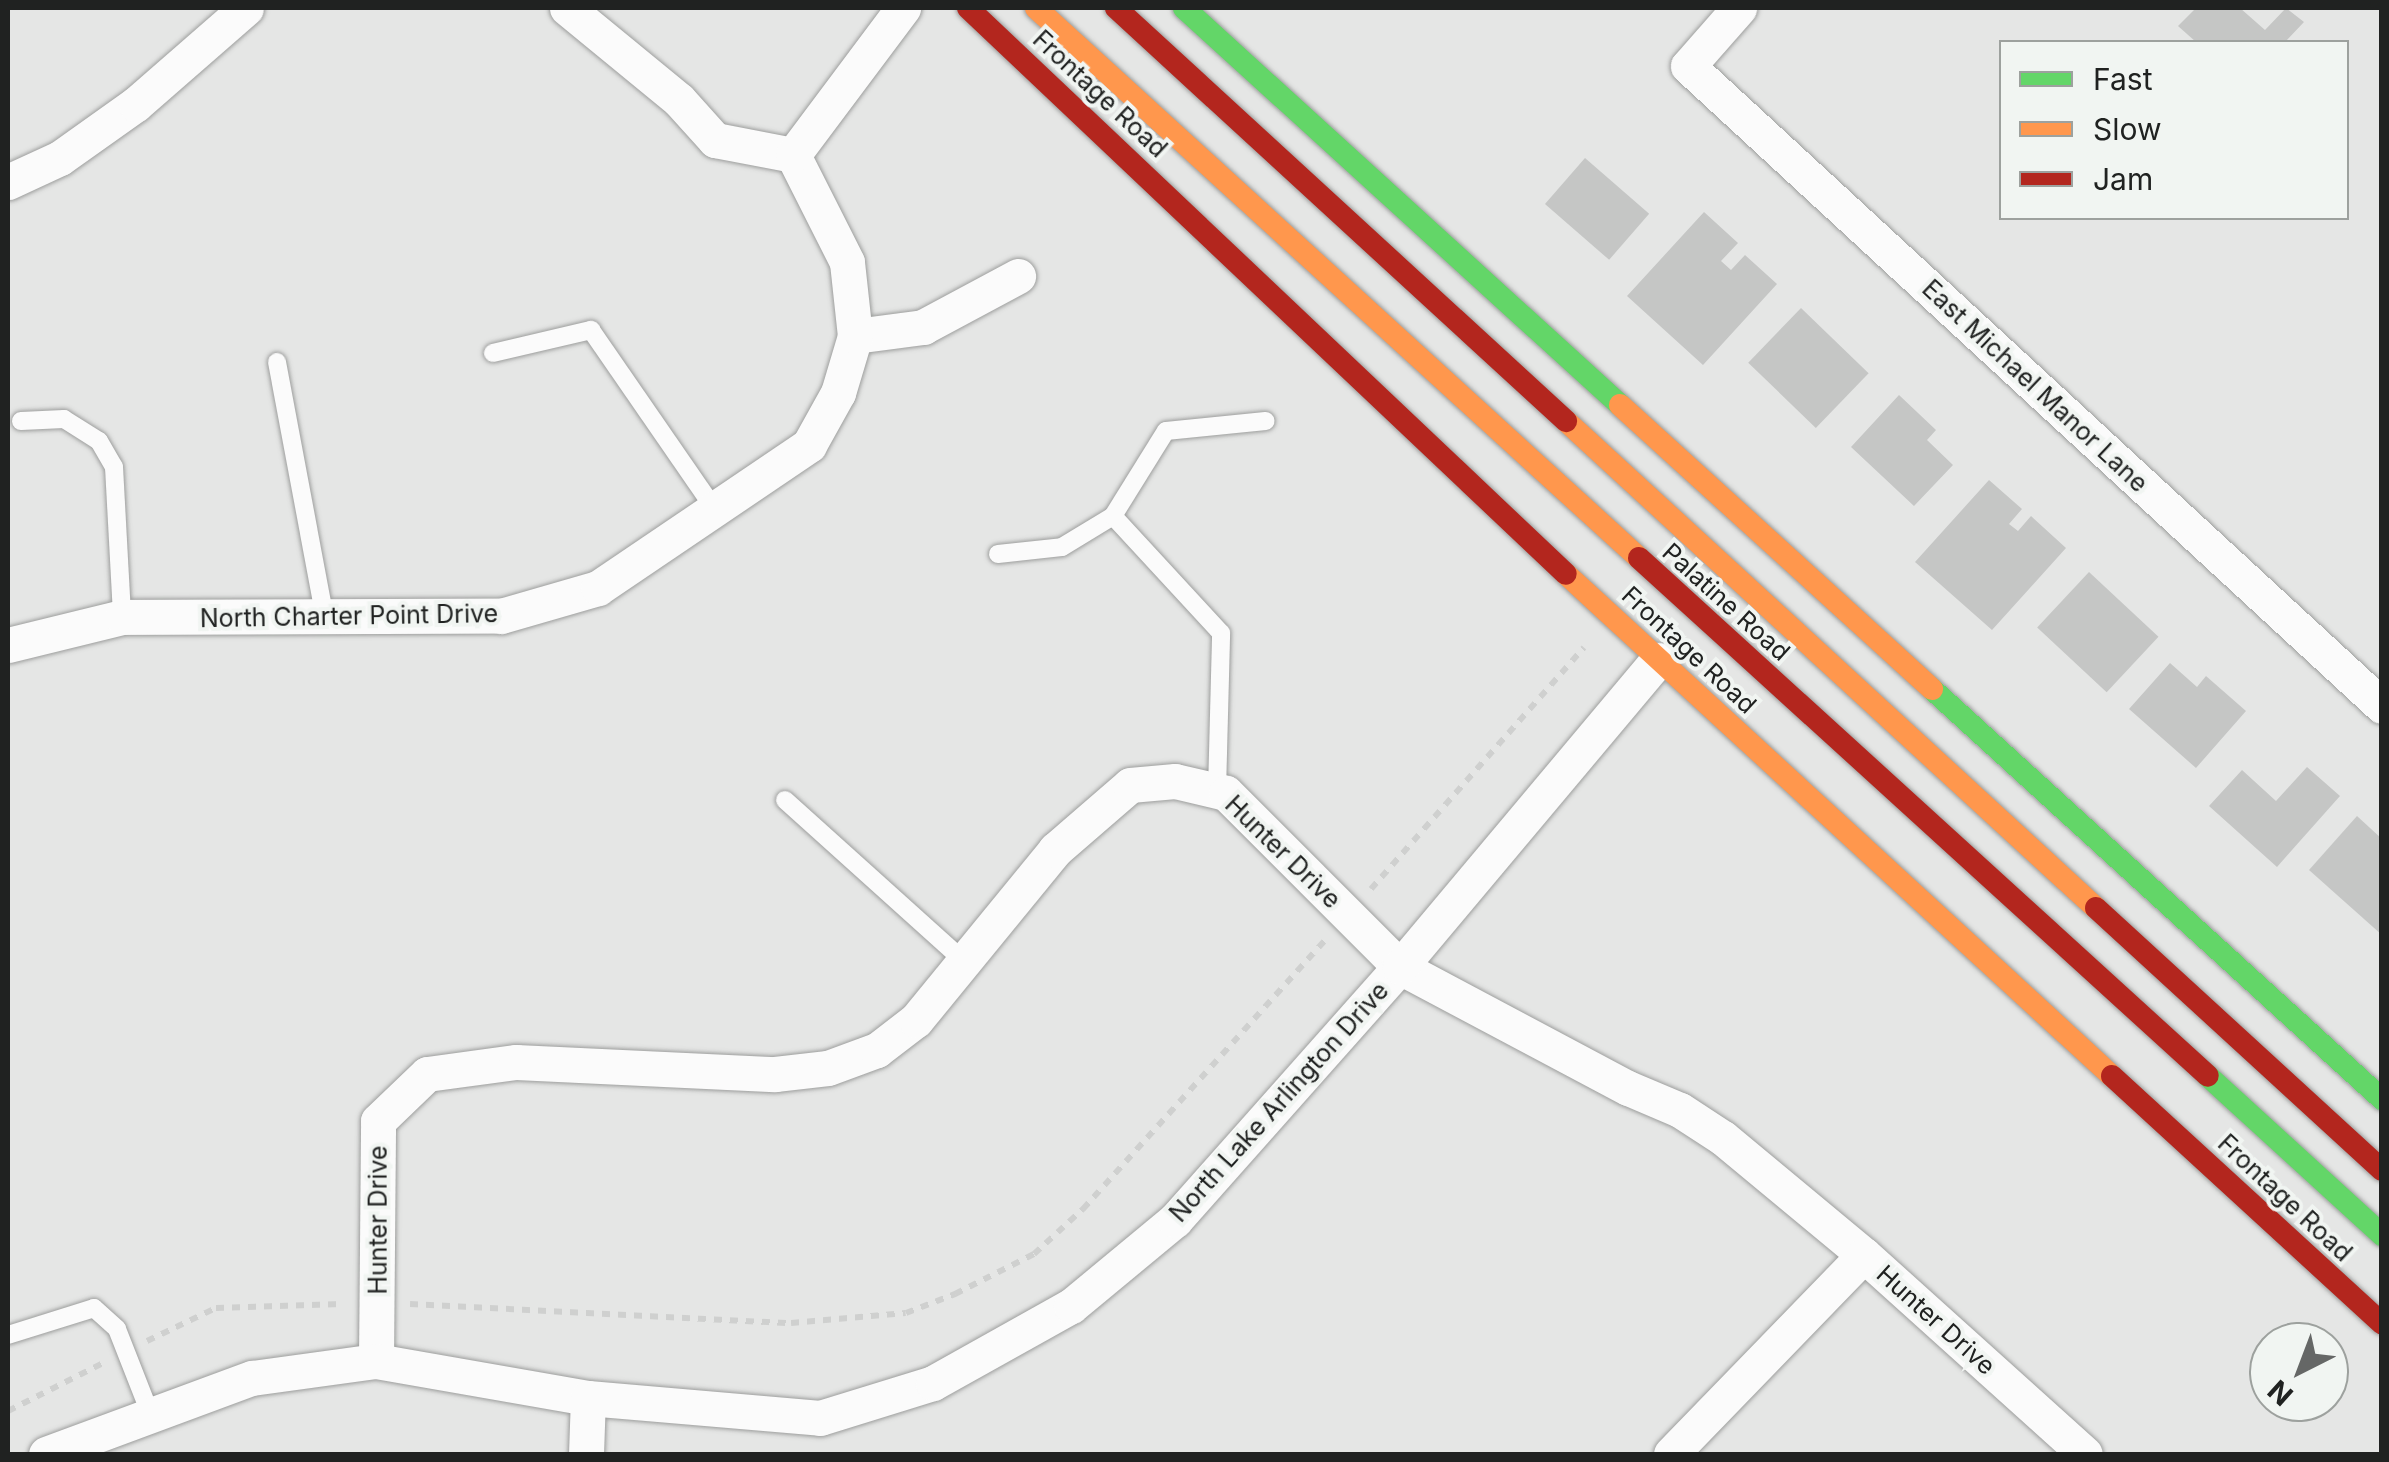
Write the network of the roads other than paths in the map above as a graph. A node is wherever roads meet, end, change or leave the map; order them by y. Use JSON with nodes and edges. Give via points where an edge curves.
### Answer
{"nodes":[{"id":1,"x":246,"y":8,"type":"edge"},
{"id":2,"x":566,"y":8,"type":"edge"},
{"id":3,"x":902,"y":8,"type":"edge"},
{"id":4,"x":968,"y":8,"type":"edge"},
{"id":5,"x":1036,"y":8,"type":"edge"},
{"id":6,"x":1116,"y":8,"type":"edge"},
{"id":7,"x":1130,"y":8,"type":"edge"},
{"id":8,"x":1184,"y":8,"type":"edge"},
{"id":9,"x":1739,"y":8,"type":"edge"},
{"id":10,"x":1256,"y":136,"type":"junction"},
{"id":11,"x":793,"y":155,"type":"junction"},
{"id":12,"x":8,"y":182,"type":"edge"},
{"id":13,"x":1018,"y":276,"type":"dead end"},
{"id":14,"x":855,"y":336,"type":"junction"},
{"id":15,"x":493,"y":353,"type":"dead end"},
{"id":16,"x":278,"y":362,"type":"dead end"},
{"id":17,"x":1266,"y":421,"type":"dead end"},
{"id":18,"x":20,"y":422,"type":"dead end"},
{"id":19,"x":714,"y":508,"type":"junction"},
{"id":20,"x":1113,"y":516,"type":"junction"},
{"id":21,"x":998,"y":554,"type":"dead end"},
{"id":22,"x":122,"y":618,"type":"junction"},
{"id":23,"x":325,"y":618,"type":"junction"},
{"id":24,"x":8,"y":645,"type":"edge"},
{"id":25,"x":1647,"y":673,"type":"junction"},
{"id":26,"x":2382,"y":706,"type":"edge"},
{"id":27,"x":1217,"y":790,"type":"junction"},
{"id":28,"x":785,"y":800,"type":"dead end"},
{"id":29,"x":964,"y":961,"type":"junction"},
{"id":30,"x":1400,"y":966,"type":"junction"},
{"id":31,"x":2380,"y":1095,"type":"edge"},
{"id":32,"x":2382,"y":1170,"type":"edge"},
{"id":33,"x":2382,"y":1235,"type":"edge"},
{"id":34,"x":1864,"y":1255,"type":"junction"},
{"id":35,"x":2382,"y":1323,"type":"edge"},
{"id":36,"x":8,"y":1335,"type":"edge"},
{"id":37,"x":376,"y":1361,"type":"junction"},
{"id":38,"x":588,"y":1398,"type":"junction"},
{"id":39,"x":150,"y":1413,"type":"junction"},
{"id":40,"x":46,"y":1454,"type":"edge"},
{"id":41,"x":586,"y":1454,"type":"edge"},
{"id":42,"x":1671,"y":1454,"type":"edge"},
{"id":43,"x":2086,"y":1454,"type":"edge"}],
"edges":[{"from":1,"to":12,"type":"street","via":[[136,104],[60,158]]},
{"from":2,"to":11,"type":"street","via":[[679,100],[715,140]]},
{"from":3,"to":11,"type":"street"},
{"from":4,"to":25,"type":"main road","name":"Frontage Road"},
{"from":5,"to":33,"type":"main road","name":"Palatine Road"},
{"from":6,"to":10,"type":"main road","name":"Palatine Road"},
{"from":7,"to":10,"type":"main road"},
{"from":8,"to":31,"type":"main road"},
{"from":9,"to":26,"type":"street","name":"East Michael Manor Lane","via":[[1688,66]]},
{"from":10,"to":32,"type":"main road","name":"Palatine Road"},
{"from":11,"to":14,"type":"street","name":"North Charter Point Drive","via":[[847,262]]},
{"from":13,"to":14,"type":"street","via":[[923,326]]},
{"from":14,"to":19,"type":"street","name":"North Charter Point Drive","via":[[838,393],[809,444]]},
{"from":15,"to":19,"type":"lane","via":[[591,330]]},
{"from":16,"to":23,"type":"lane"},
{"from":17,"to":20,"type":"lane","via":[[1166,431]]},
{"from":18,"to":22,"type":"lane","via":[[64,419],[99,442],[114,467]]},
{"from":19,"to":23,"type":"street","name":"North Charter Point Drive","via":[[598,588],[501,616]]},
{"from":20,"to":21,"type":"lane","via":[[1062,546]]},
{"from":20,"to":27,"type":"lane","via":[[1222,633]]},
{"from":22,"to":23,"type":"street","name":"North Charter Point Drive"},
{"from":22,"to":24,"type":"street","name":"North Charter Point Drive"},
{"from":25,"to":30,"type":"street","name":"North Lake Arlington Drive"},
{"from":25,"to":35,"type":"main road","name":"Frontage Road"},
{"from":27,"to":29,"type":"street","name":"Hunter Drive","via":[[1175,781],[1130,785],[1055,850]]},
{"from":27,"to":30,"type":"street","name":"Hunter Drive"},
{"from":28,"to":29,"type":"lane"},
{"from":29,"to":37,"type":"street","name":"Hunter Drive","via":[[916,1020],[878,1050],[828,1068],[775,1074],[516,1062],[427,1074],[378,1121]]},
{"from":30,"to":34,"type":"street","name":"Hunter Drive","via":[[1680,1110]]},
{"from":30,"to":38,"type":"street","name":"North Lake Arlington Drive","via":[[1176,1220],[1071,1306],[933,1382],[820,1418]]},
{"from":34,"to":42,"type":"street"},
{"from":34,"to":43,"type":"street","name":"Hunter Drive"},
{"from":36,"to":39,"type":"lane","via":[[94,1308],[117,1329]]},
{"from":37,"to":38,"type":"street","name":"North Lake Arlington Drive"},
{"from":37,"to":39,"type":"street","name":"North Lake Arlington Drive","via":[[252,1378]]},
{"from":38,"to":41,"type":"street"},
{"from":39,"to":40,"type":"street","name":"North Lake Arlington Drive"}]}
